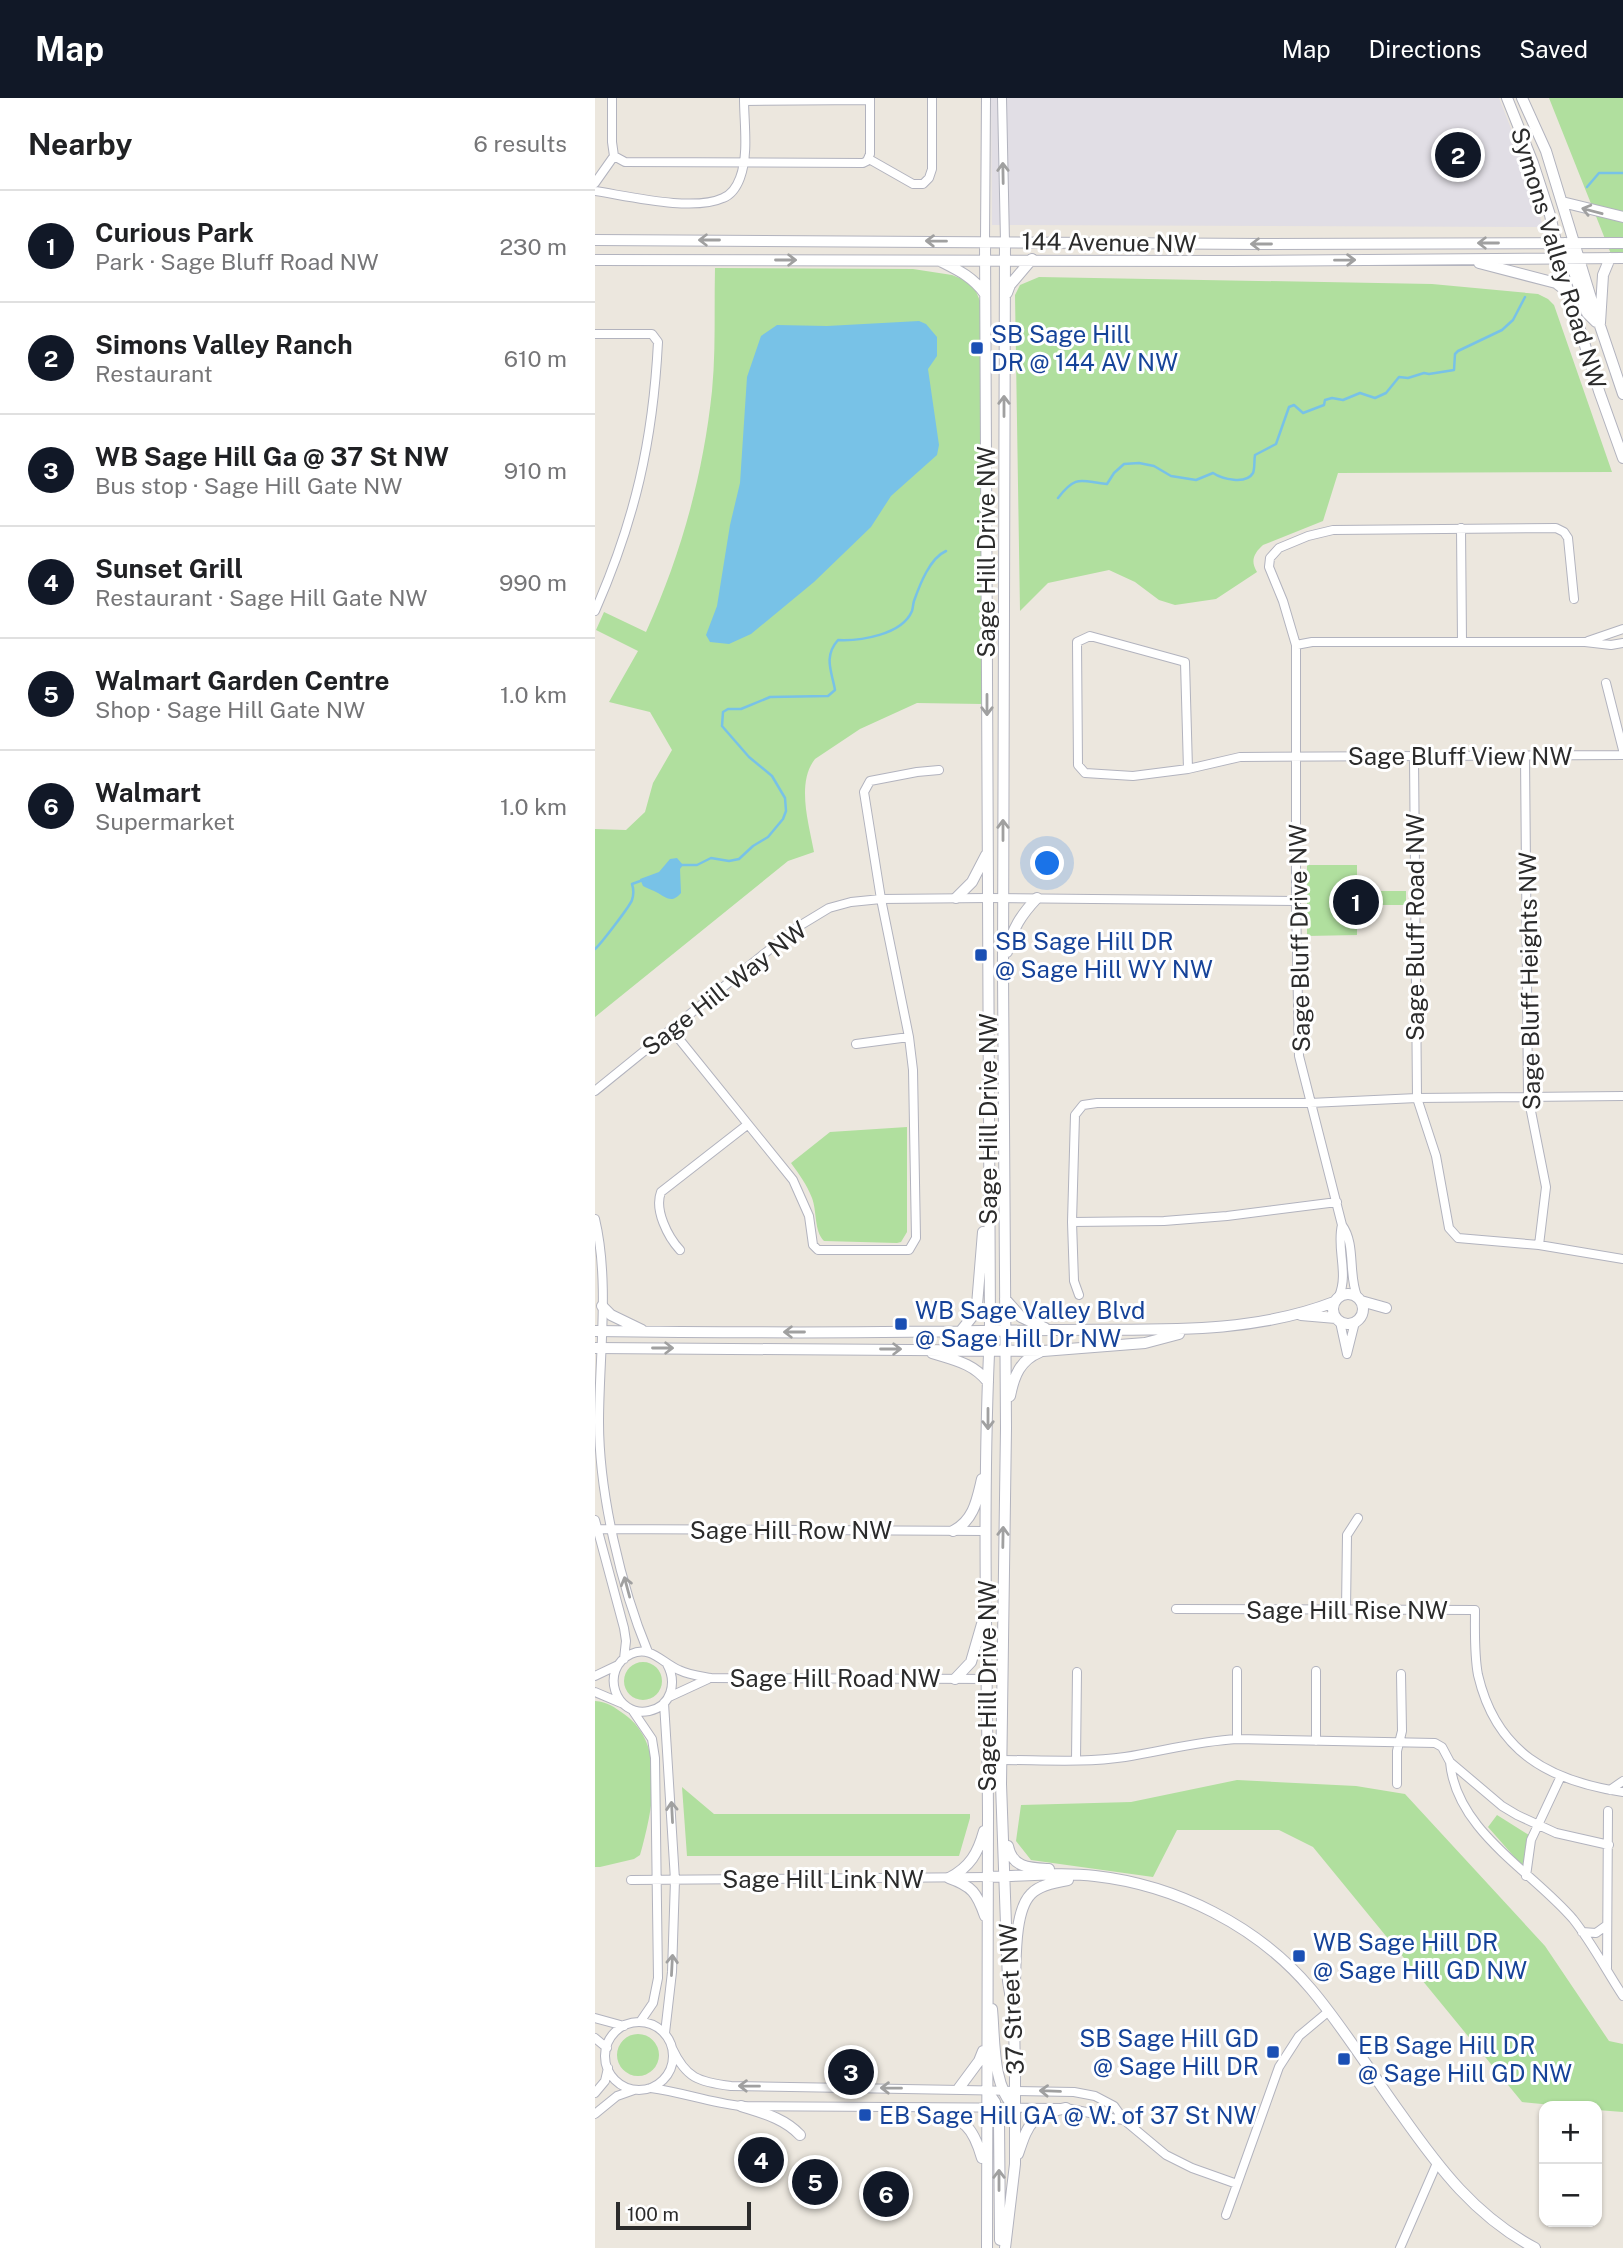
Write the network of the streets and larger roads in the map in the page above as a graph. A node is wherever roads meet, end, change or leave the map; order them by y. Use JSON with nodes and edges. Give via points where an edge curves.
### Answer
{"nodes":[{"id":1,"x":612,"y":98,"type":"edge"},
{"id":2,"x":932,"y":98,"type":"edge"},
{"id":3,"x":986,"y":98,"type":"edge"},
{"id":4,"x":1002,"y":98,"type":"edge"},
{"id":5,"x":1507,"y":98,"type":"edge"},
{"id":6,"x":1522,"y":98,"type":"edge"},
{"id":7,"x":744,"y":99,"type":"edge"},
{"id":8,"x":870,"y":99,"type":"edge"},
{"id":9,"x":614,"y":156,"type":"junction"},
{"id":10,"x":869,"y":159,"type":"junction"},
{"id":11,"x":744,"y":163,"type":"junction"},
{"id":12,"x":595,"y":183,"type":"edge"},
{"id":13,"x":595,"y":191,"type":"edge"},
{"id":14,"x":1562,"y":202,"type":"junction"},
{"id":15,"x":1623,"y":217,"type":"edge"},
{"id":16,"x":595,"y":240,"type":"edge"},
{"id":17,"x":985,"y":242,"type":"junction"},
{"id":18,"x":1005,"y":242,"type":"junction"},
{"id":19,"x":1565,"y":243,"type":"junction"},
{"id":20,"x":1623,"y":243,"type":"edge"},
{"id":21,"x":1569,"y":258,"type":"junction"},
{"id":22,"x":1609,"y":258,"type":"junction"},
{"id":23,"x":1623,"y":258,"type":"edge"},
{"id":24,"x":1032,"y":259,"type":"junction"},
{"id":25,"x":1466,"y":259,"type":"junction"},
{"id":26,"x":595,"y":260,"type":"edge"},
{"id":27,"x":936,"y":260,"type":"junction"},
{"id":28,"x":985,"y":260,"type":"junction"},
{"id":29,"x":1005,"y":260,"type":"junction"},
{"id":30,"x":1569,"y":293,"type":"junction"},
{"id":31,"x":985,"y":294,"type":"junction"},
{"id":32,"x":1005,"y":299,"type":"junction"},
{"id":33,"x":1600,"y":326,"type":"junction"},
{"id":34,"x":595,"y":334,"type":"edge"},
{"id":35,"x":1623,"y":394,"type":"edge"},
{"id":36,"x":1623,"y":458,"type":"edge"},
{"id":37,"x":1461,"y":528,"type":"junction"},
{"id":38,"x":1574,"y":599,"type":"dead end"},
{"id":39,"x":595,"y":611,"type":"edge"},
{"id":40,"x":1623,"y":629,"type":"edge"},
{"id":41,"x":1462,"y":642,"type":"junction"},
{"id":42,"x":1585,"y":642,"type":"junction"},
{"id":43,"x":1623,"y":643,"type":"edge"},
{"id":44,"x":1296,"y":645,"type":"junction"},
{"id":45,"x":1606,"y":683,"type":"dead end"},
{"id":46,"x":1623,"y":750,"type":"edge"},
{"id":47,"x":1623,"y":755,"type":"edge"},
{"id":48,"x":1525,"y":756,"type":"junction"},
{"id":49,"x":1297,"y":757,"type":"junction"},
{"id":50,"x":1414,"y":757,"type":"junction"},
{"id":51,"x":1188,"y":769,"type":"junction"},
{"id":52,"x":939,"y":770,"type":"dead end"},
{"id":53,"x":987,"y":852,"type":"junction"},
{"id":54,"x":956,"y":898,"type":"junction"},
{"id":55,"x":988,"y":898,"type":"junction"},
{"id":56,"x":1003,"y":898,"type":"junction"},
{"id":57,"x":1037,"y":898,"type":"junction"},
{"id":58,"x":881,"y":899,"type":"junction"},
{"id":59,"x":1296,"y":901,"type":"junction"},
{"id":60,"x":1003,"y":971,"type":"junction"},
{"id":61,"x":671,"y":1029,"type":"junction"},
{"id":62,"x":909,"y":1037,"type":"junction"},
{"id":63,"x":856,"y":1044,"type":"dead end"},
{"id":64,"x":595,"y":1091,"type":"edge"},
{"id":65,"x":1528,"y":1096,"type":"junction"},
{"id":66,"x":1623,"y":1096,"type":"edge"},
{"id":67,"x":1417,"y":1098,"type":"junction"},
{"id":68,"x":1310,"y":1103,"type":"junction"},
{"id":69,"x":747,"y":1125,"type":"junction"},
{"id":70,"x":1336,"y":1202,"type":"junction"},
{"id":71,"x":988,"y":1212,"type":"junction"},
{"id":72,"x":595,"y":1219,"type":"edge"},
{"id":73,"x":1072,"y":1222,"type":"junction"},
{"id":74,"x":1342,"y":1225,"type":"junction"},
{"id":75,"x":1539,"y":1245,"type":"junction"},
{"id":76,"x":680,"y":1250,"type":"dead end"},
{"id":77,"x":1623,"y":1259,"type":"edge"},
{"id":78,"x":1079,"y":1294,"type":"dead end"},
{"id":79,"x":1359,"y":1298,"type":"junction"},
{"id":80,"x":1005,"y":1299,"type":"junction"},
{"id":81,"x":1336,"y":1299,"type":"junction"},
{"id":82,"x":601,"y":1306,"type":"junction"},
{"id":83,"x":1298,"y":1315,"type":"junction"},
{"id":84,"x":1358,"y":1319,"type":"junction"},
{"id":85,"x":1338,"y":1320,"type":"junction"},
{"id":86,"x":1195,"y":1329,"type":"junction"},
{"id":87,"x":1051,"y":1330,"type":"junction"},
{"id":88,"x":598,"y":1331,"type":"edge"},
{"id":89,"x":645,"y":1332,"type":"junction"},
{"id":90,"x":960,"y":1332,"type":"junction"},
{"id":91,"x":990,"y":1332,"type":"junction"},
{"id":92,"x":1005,"y":1332,"type":"junction"},
{"id":93,"x":598,"y":1348,"type":"edge"},
{"id":94,"x":916,"y":1349,"type":"junction"},
{"id":95,"x":989,"y":1350,"type":"junction"},
{"id":96,"x":1005,"y":1350,"type":"junction"},
{"id":97,"x":1043,"y":1351,"type":"junction"},
{"id":98,"x":988,"y":1382,"type":"junction"},
{"id":99,"x":1006,"y":1428,"type":"junction"},
{"id":100,"x":987,"y":1456,"type":"junction"},
{"id":101,"x":1005,"y":1456,"type":"junction"},
{"id":102,"x":1358,"y":1518,"type":"dead end"},
{"id":103,"x":595,"y":1526,"type":"edge"},
{"id":104,"x":611,"y":1528,"type":"junction"},
{"id":105,"x":953,"y":1531,"type":"junction"},
{"id":106,"x":986,"y":1531,"type":"junction"},
{"id":107,"x":986,"y":1608,"type":"junction"},
{"id":108,"x":1176,"y":1609,"type":"dead end"},
{"id":109,"x":1346,"y":1610,"type":"junction"},
{"id":110,"x":648,"y":1652,"type":"junction"},
{"id":111,"x":621,"y":1662,"type":"junction"},
{"id":112,"x":667,"y":1664,"type":"junction"},
{"id":113,"x":1237,"y":1671,"type":"dead end"},
{"id":114,"x":1316,"y":1671,"type":"dead end"},
{"id":115,"x":1077,"y":1672,"type":"dead end"},
{"id":116,"x":1401,"y":1674,"type":"dead end"},
{"id":117,"x":595,"y":1676,"type":"edge"},
{"id":118,"x":711,"y":1678,"type":"junction"},
{"id":119,"x":955,"y":1679,"type":"junction"},
{"id":120,"x":987,"y":1679,"type":"junction"},
{"id":121,"x":1002,"y":1679,"type":"junction"},
{"id":122,"x":595,"y":1692,"type":"edge"},
{"id":123,"x":666,"y":1700,"type":"junction"},
{"id":124,"x":628,"y":1707,"type":"junction"},
{"id":125,"x":1237,"y":1739,"type":"junction"},
{"id":126,"x":1316,"y":1741,"type":"junction"},
{"id":127,"x":1399,"y":1742,"type":"junction"},
{"id":128,"x":1001,"y":1760,"type":"junction"},
{"id":129,"x":1076,"y":1760,"type":"junction"},
{"id":130,"x":1450,"y":1762,"type":"junction"},
{"id":131,"x":1561,"y":1776,"type":"junction"},
{"id":132,"x":1623,"y":1781,"type":"edge"},
{"id":133,"x":1397,"y":1784,"type":"dead end"},
{"id":134,"x":1610,"y":1790,"type":"junction"},
{"id":135,"x":1623,"y":1792,"type":"edge"},
{"id":136,"x":1608,"y":1811,"type":"dead end"},
{"id":137,"x":988,"y":1815,"type":"junction"},
{"id":138,"x":1539,"y":1826,"type":"junction"},
{"id":139,"x":1005,"y":1833,"type":"junction"},
{"id":140,"x":1609,"y":1845,"type":"junction"},
{"id":141,"x":1094,"y":1875,"type":"junction"},
{"id":142,"x":1526,"y":1875,"type":"junction"},
{"id":143,"x":1006,"y":1876,"type":"junction"},
{"id":144,"x":988,"y":1877,"type":"junction"},
{"id":145,"x":949,"y":1878,"type":"junction"},
{"id":146,"x":631,"y":1880,"type":"dead end"},
{"id":147,"x":657,"y":1880,"type":"junction"},
{"id":148,"x":675,"y":1880,"type":"junction"},
{"id":149,"x":988,"y":1925,"type":"junction"},
{"id":150,"x":1607,"y":1925,"type":"junction"},
{"id":151,"x":1583,"y":1932,"type":"junction"},
{"id":152,"x":987,"y":1958,"type":"junction"},
{"id":153,"x":1607,"y":1968,"type":"junction"},
{"id":154,"x":1623,"y":1996,"type":"edge"},
{"id":155,"x":1329,"y":2011,"type":"junction"},
{"id":156,"x":1014,"y":2017,"type":"junction"},
{"id":157,"x":595,"y":2018,"type":"edge"},
{"id":158,"x":640,"y":2022,"type":"junction"},
{"id":159,"x":624,"y":2026,"type":"junction"},
{"id":160,"x":665,"y":2033,"type":"junction"},
{"id":161,"x":595,"y":2038,"type":"edge"},
{"id":162,"x":986,"y":2041,"type":"junction"},
{"id":163,"x":607,"y":2048,"type":"junction"},
{"id":164,"x":672,"y":2048,"type":"junction"},
{"id":165,"x":608,"y":2068,"type":"junction"},
{"id":166,"x":651,"y":2088,"type":"junction"},
{"id":167,"x":959,"y":2088,"type":"junction"},
{"id":168,"x":986,"y":2089,"type":"junction"},
{"id":169,"x":1003,"y":2089,"type":"junction"},
{"id":170,"x":636,"y":2090,"type":"junction"},
{"id":171,"x":1015,"y":2090,"type":"junction"},
{"id":172,"x":595,"y":2093,"type":"edge"},
{"id":173,"x":741,"y":2106,"type":"junction"},
{"id":174,"x":927,"y":2108,"type":"junction"},
{"id":175,"x":992,"y":2108,"type":"junction"},
{"id":176,"x":1015,"y":2108,"type":"junction"},
{"id":177,"x":1066,"y":2108,"type":"junction"},
{"id":178,"x":595,"y":2114,"type":"edge"},
{"id":179,"x":1124,"y":2120,"type":"junction"},
{"id":180,"x":800,"y":2135,"type":"dead end"},
{"id":181,"x":1437,"y":2162,"type":"junction"},
{"id":182,"x":1015,"y":2164,"type":"junction"},
{"id":183,"x":986,"y":2171,"type":"junction"},
{"id":184,"x":1237,"y":2184,"type":"junction"},
{"id":185,"x":1226,"y":2215,"type":"dead end"},
{"id":186,"x":987,"y":2248,"type":"edge"},
{"id":187,"x":1000,"y":2248,"type":"edge"},
{"id":188,"x":1005,"y":2248,"type":"edge"},
{"id":189,"x":1400,"y":2248,"type":"edge"},
{"id":190,"x":1535,"y":2248,"type":"edge"}],
"edges":[{"from":1,"to":9,"type":"street"},
{"from":2,"to":10,"type":"street","via":[[932,169],[923,184],[913,184]]},
{"from":3,"to":17,"type":"street"},
{"from":18,"to":4,"type":"street","one_way":true},
{"from":5,"to":19,"type":"street","name":"Symons Valley Road NW"},
{"from":6,"to":14,"type":"street","name":"Symons Valley Road NW"},
{"from":7,"to":8,"type":"street"},
{"from":7,"to":11,"type":"street"},
{"from":8,"to":10,"type":"street"},
{"from":9,"to":11,"type":"street","via":[[625,162]]},
{"from":9,"to":12,"type":"street"},
{"from":10,"to":11,"type":"street","via":[[863,163]]},
{"from":11,"to":13,"type":"street","via":[[735,189],[723,198],[699,203]]},
{"from":15,"to":14,"type":"street","one_way":true},
{"from":14,"to":19,"type":"street","name":"Symons Valley Road NW"},
{"from":17,"to":16,"type":"street","name":"144 Avenue NW","one_way":true},
{"from":17,"to":18,"type":"street","name":"144 Avenue NW"},
{"from":17,"to":28,"type":"street","name":"Sage Hill Drive NW"},
{"from":19,"to":18,"type":"street","name":"144 Avenue NW","one_way":true},
{"from":18,"to":29,"type":"street","name":"Sage Hill Drive NW"},
{"from":19,"to":20,"type":"street","name":"144 Avenue NW"},
{"from":19,"to":21,"type":"street","name":"Symons Valley Road NW"},
{"from":19,"to":21,"type":"street","name":"Symons Valley Road NW"},
{"from":21,"to":22,"type":"street","name":"144 Avenue NW"},
{"from":21,"to":25,"type":"street","name":"144 Avenue NW"},
{"from":21,"to":30,"type":"street","name":"Symons Valley Road NW"},
{"from":21,"to":33,"type":"street","name":"Symons Valley Road NW"},
{"from":22,"to":23,"type":"street","name":"144 Avenue NW"},
{"from":22,"to":33,"type":"street"},
{"from":24,"to":25,"type":"street","name":"144 Avenue NW","one_way":true},
{"from":24,"to":29,"type":"street","name":"144 Avenue NW"},
{"from":24,"to":32,"type":"street","via":[[1010,285]]},
{"from":25,"to":30,"type":"street","via":[[1556,283]]},
{"from":26,"to":27,"type":"street","name":"144 Avenue NW","one_way":true},
{"from":27,"to":28,"type":"street","name":"144 Avenue NW"},
{"from":27,"to":31,"type":"street","via":[[960,270]]},
{"from":28,"to":29,"type":"street","name":"144 Avenue NW"},
{"from":28,"to":31,"type":"street","name":"Sage Hill Drive NW"},
{"from":29,"to":32,"type":"street","name":"Sage Hill Drive NW"},
{"from":30,"to":36,"type":"street","name":"Symons Valley Road NW"},
{"from":31,"to":53,"type":"street","name":"Sage Hill Drive NW","one_way":true},
{"from":56,"to":32,"type":"street","name":"Sage Hill Drive NW","one_way":true},
{"from":33,"to":35,"type":"street","name":"Symons Valley Road NW"},
{"from":34,"to":39,"type":"street","via":[[652,334],[658,342],[656,394],[642,474],[630,521]]},
{"from":37,"to":38,"type":"street","name":"Sage Bluff Drive NW","via":[[1556,528],[1564,532]]},
{"from":37,"to":41,"type":"street"},
{"from":37,"to":44,"type":"street","name":"Sage Bluff Drive NW","via":[[1333,530],[1279,548],[1270,558],[1269,568]]},
{"from":40,"to":42,"type":"street"},
{"from":41,"to":42,"type":"street"},
{"from":41,"to":44,"type":"street"},
{"from":42,"to":43,"type":"street"},
{"from":44,"to":49,"type":"street","name":"Sage Bluff Drive NW"},
{"from":45,"to":46,"type":"street"},
{"from":47,"to":48,"type":"street","name":"Sage Bluff View NW"},
{"from":48,"to":50,"type":"street","name":"Sage Bluff View NW"},
{"from":48,"to":65,"type":"street","name":"Sage Bluff Heights NW"},
{"from":49,"to":50,"type":"street","name":"Sage Bluff View NW"},
{"from":49,"to":51,"type":"street","name":"Sage Bluff View NW","via":[[1240,757]]},
{"from":49,"to":59,"type":"street","name":"Sage Bluff Drive NW"},
{"from":50,"to":67,"type":"street","name":"Sage Bluff Road NW"},
{"from":51,"to":51,"type":"street","name":"Sage Bluff View NW","via":[[1133,776],[1085,773],[1077,765],[1077,642],[1090,636],[1185,662]]},
{"from":52,"to":58,"type":"street","via":[[870,781],[864,792]]},
{"from":53,"to":54,"type":"street","via":[[972,882]]},
{"from":53,"to":55,"type":"street","name":"Sage Hill Drive NW"},
{"from":54,"to":55,"type":"street","name":"Sage Hill Way NW"},
{"from":54,"to":58,"type":"street","name":"Sage Hill Way NW"},
{"from":55,"to":56,"type":"street","name":"Sage Hill Way NW"},
{"from":55,"to":71,"type":"street","name":"Sage Hill Drive NW"},
{"from":56,"to":57,"type":"street","name":"Sage Hill Way NW"},
{"from":56,"to":60,"type":"street","name":"Sage Hill Drive NW"},
{"from":57,"to":59,"type":"street","name":"Sage Hill Way NW"},
{"from":57,"to":60,"type":"street","via":[[1014,927]]},
{"from":58,"to":61,"type":"street","name":"Sage Hill Way NW","via":[[852,902],[815,916]]},
{"from":58,"to":62,"type":"street"},
{"from":59,"to":68,"type":"street","name":"Sage Bluff Drive NW","via":[[1299,1056]]},
{"from":60,"to":80,"type":"street","name":"Sage Hill Drive NW"},
{"from":61,"to":64,"type":"street","name":"Sage Hill Way NW"},
{"from":61,"to":69,"type":"street"},
{"from":62,"to":63,"type":"street"},
{"from":62,"to":69,"type":"street","via":[[916,1238],[909,1250],[818,1250],[793,1180]]},
{"from":65,"to":66,"type":"street"},
{"from":65,"to":67,"type":"street"},
{"from":65,"to":75,"type":"street","name":"Sage Bluff Heights NW","via":[[1546,1187]]},
{"from":67,"to":68,"type":"street"},
{"from":67,"to":75,"type":"street","name":"Sage Bluff Road NW","via":[[1436,1156],[1448,1228],[1458,1238]]},
{"from":68,"to":70,"type":"street","name":"Sage Bluff Drive NW"},
{"from":68,"to":73,"type":"street","via":[[1083,1105],[1075,1115]]},
{"from":69,"to":76,"type":"street","via":[[661,1192],[658,1200],[670,1238]]},
{"from":70,"to":73,"type":"street","via":[[1177,1220]]},
{"from":70,"to":74,"type":"street","name":"Sage Bluff Drive NW"},
{"from":71,"to":90,"type":"street","via":[[977,1305]]},
{"from":71,"to":91,"type":"street","name":"Sage Hill Drive NW"},
{"from":72,"to":82,"type":"street"},
{"from":73,"to":78,"type":"street","via":[[1074,1281]]},
{"from":74,"to":79,"type":"street","name":"Sage Bluff Drive NW"},
{"from":74,"to":81,"type":"street","name":"Sage Bluff Drive NW","via":[[1343,1281]]},
{"from":75,"to":77,"type":"street","name":"Sage Bluff Road NW"},
{"from":79,"to":81,"type":"street","via":[[1348,1293]]},
{"from":79,"to":84,"type":"street"},
{"from":79,"to":84,"type":"street","via":[[1386,1308]]},
{"from":80,"to":87,"type":"street","via":[[1021,1317]]},
{"from":80,"to":92,"type":"street","name":"Sage Hill Drive NW"},
{"from":81,"to":83,"type":"street"},
{"from":81,"to":85,"type":"street","via":[[1332,1311]]},
{"from":82,"to":88,"type":"street"},
{"from":82,"to":89,"type":"street"},
{"from":83,"to":85,"type":"street"},
{"from":83,"to":86,"type":"street"},
{"from":84,"to":85,"type":"street"},
{"from":84,"to":85,"type":"street","via":[[1347,1354]]},
{"from":86,"to":87,"type":"street"},
{"from":86,"to":97,"type":"street","via":[[1145,1343]]},
{"from":87,"to":92,"type":"street"},
{"from":88,"to":89,"type":"street"},
{"from":88,"to":93,"type":"street"},
{"from":90,"to":89,"type":"street","one_way":true},
{"from":90,"to":91,"type":"street"},
{"from":91,"to":92,"type":"street"},
{"from":91,"to":95,"type":"street","name":"Sage Hill Drive NW"},
{"from":92,"to":96,"type":"street","name":"Sage Hill Drive NW"},
{"from":93,"to":94,"type":"street","one_way":true},
{"from":93,"to":104,"type":"street","via":[[600,1447]]},
{"from":94,"to":95,"type":"street"},
{"from":94,"to":98,"type":"street","via":[[968,1364]]},
{"from":95,"to":96,"type":"street"},
{"from":95,"to":98,"type":"street","name":"Sage Hill Drive NW"},
{"from":96,"to":97,"type":"street"},
{"from":96,"to":99,"type":"street","name":"Sage Hill Drive NW"},
{"from":97,"to":99,"type":"street","via":[[1025,1360],[1013,1381]]},
{"from":98,"to":100,"type":"street","name":"Sage Hill Drive NW","one_way":true},
{"from":99,"to":101,"type":"street","name":"Sage Hill Drive NW"},
{"from":100,"to":101,"type":"street"},
{"from":100,"to":105,"type":"street","via":[[974,1510]]},
{"from":100,"to":106,"type":"street","name":"Sage Hill Drive NW"},
{"from":121,"to":101,"type":"street","name":"Sage Hill Drive NW","one_way":true},
{"from":102,"to":109,"type":"street","via":[[1347,1535]]},
{"from":103,"to":104,"type":"street","name":"Sage Hill Row NW"},
{"from":103,"to":111,"type":"street","via":[[624,1628]]},
{"from":104,"to":105,"type":"street","name":"Sage Hill Row NW"},
{"from":110,"to":104,"type":"street","one_way":true},
{"from":105,"to":106,"type":"street","name":"Sage Hill Row NW"},
{"from":106,"to":107,"type":"street","name":"Sage Hill Drive NW"},
{"from":107,"to":119,"type":"street","via":[[971,1662]]},
{"from":107,"to":120,"type":"street","name":"Sage Hill Drive NW"},
{"from":108,"to":109,"type":"street","name":"Sage Hill Rise NW"},
{"from":109,"to":131,"type":"street","name":"Sage Hill Rise NW","via":[[1475,1610],[1478,1674],[1495,1720],[1519,1752]]},
{"from":110,"to":111,"type":"street"},
{"from":110,"to":112,"type":"street"},
{"from":111,"to":117,"type":"street"},
{"from":111,"to":124,"type":"street","via":[[614,1690]]},
{"from":112,"to":118,"type":"street","name":"Sage Hill Road NW"},
{"from":112,"to":123,"type":"street","via":[[673,1680]]},
{"from":113,"to":125,"type":"street"},
{"from":114,"to":126,"type":"street"},
{"from":115,"to":129,"type":"street"},
{"from":116,"to":127,"type":"street"},
{"from":118,"to":119,"type":"street","name":"Sage Hill Road NW"},
{"from":118,"to":123,"type":"street","name":"Sage Hill Road NW"},
{"from":119,"to":120,"type":"street","name":"Sage Hill Road NW"},
{"from":120,"to":121,"type":"street","name":"Sage Hill Road NW"},
{"from":120,"to":137,"type":"street","name":"Sage Hill Drive NW"},
{"from":121,"to":128,"type":"street","name":"Sage Hill Drive NW"},
{"from":122,"to":124,"type":"street"},
{"from":123,"to":124,"type":"street","via":[[649,1711]]},
{"from":148,"to":123,"type":"street","one_way":true},
{"from":124,"to":147,"type":"street","via":[[652,1739]]},
{"from":125,"to":126,"type":"street"},
{"from":125,"to":129,"type":"street"},
{"from":126,"to":127,"type":"street"},
{"from":127,"to":130,"type":"street","via":[[1435,1743]]},
{"from":127,"to":133,"type":"street"},
{"from":128,"to":129,"type":"street"},
{"from":128,"to":139,"type":"street","name":"Sage Hill Drive NW"},
{"from":130,"to":138,"type":"street","via":[[1502,1806]]},
{"from":130,"to":142,"type":"street","via":[[1458,1796],[1492,1841]]},
{"from":131,"to":134,"type":"street","name":"Sage Hill Rise NW"},
{"from":131,"to":138,"type":"street"},
{"from":132,"to":134,"type":"street"},
{"from":134,"to":135,"type":"street","name":"Sage Hill Rise NW"},
{"from":136,"to":140,"type":"street"},
{"from":137,"to":144,"type":"street","name":"Sage Hill Drive NW"},
{"from":137,"to":145,"type":"street","via":[[971,1863]]},
{"from":138,"to":140,"type":"street"},
{"from":138,"to":142,"type":"street","via":[[1531,1840]]},
{"from":139,"to":141,"type":"street","via":[[1010,1857],[1018,1864]]},
{"from":139,"to":143,"type":"street","name":"Sage Hill Drive NW"},
{"from":140,"to":150,"type":"street"},
{"from":141,"to":143,"type":"street"},
{"from":141,"to":155,"type":"street","via":[[1141,1884],[1213,1912],[1251,1934],[1285,1962]]},
{"from":141,"to":156,"type":"street","via":[[1048,1885],[1028,1899],[1018,1928]]},
{"from":142,"to":151,"type":"street"},
{"from":143,"to":144,"type":"street"},
{"from":143,"to":156,"type":"street","name":"37 Street NW","via":[[1008,1981]]},
{"from":144,"to":145,"type":"street","name":"Sage Hill Link NW"},
{"from":144,"to":149,"type":"street","name":"37 Street NW"},
{"from":145,"to":148,"type":"street","name":"Sage Hill Link NW"},
{"from":145,"to":149,"type":"street","via":[[973,1891]]},
{"from":146,"to":147,"type":"street","name":"Sage Hill Link NW"},
{"from":147,"to":148,"type":"street","name":"Sage Hill Link NW"},
{"from":147,"to":158,"type":"street","via":[[656,1992]]},
{"from":160,"to":148,"type":"street","one_way":true},
{"from":149,"to":152,"type":"street","name":"37 Street NW"},
{"from":150,"to":151,"type":"street","via":[[1596,1933]]},
{"from":150,"to":153,"type":"street"},
{"from":151,"to":153,"type":"street"},
{"from":152,"to":162,"type":"street","name":"37 Street NW"},
{"from":152,"to":169,"type":"street"},
{"from":153,"to":154,"type":"street"},
{"from":155,"to":181,"type":"street"},
{"from":155,"to":184,"type":"street","via":[[1299,2036],[1279,2067]]},
{"from":156,"to":171,"type":"street","name":"37 Street NW"},
{"from":157,"to":159,"type":"street"},
{"from":158,"to":159,"type":"street"},
{"from":158,"to":160,"type":"street"},
{"from":159,"to":163,"type":"street"},
{"from":160,"to":164,"type":"street"},
{"from":161,"to":163,"type":"street"},
{"from":162,"to":167,"type":"street","via":[[979,2061]]},
{"from":162,"to":168,"type":"street","name":"37 Street NW"},
{"from":163,"to":165,"type":"street"},
{"from":164,"to":166,"type":"street","via":[[671,2067]]},
{"from":167,"to":164,"type":"street","one_way":true,"via":[[713,2084],[689,2075]]},
{"from":165,"to":170,"type":"street","via":[[619,2083]]},
{"from":165,"to":172,"type":"street"},
{"from":166,"to":170,"type":"street"},
{"from":166,"to":173,"type":"street"},
{"from":167,"to":168,"type":"street"},
{"from":168,"to":169,"type":"street"},
{"from":168,"to":175,"type":"street","name":"37 Street NW"},
{"from":169,"to":171,"type":"street"},
{"from":169,"to":176,"type":"street"},
{"from":170,"to":178,"type":"street","via":[[617,2096]]},
{"from":171,"to":176,"type":"street","name":"37 Street NW"},
{"from":179,"to":171,"type":"street","one_way":true,"via":[[1114,2106],[1094,2096]]},
{"from":173,"to":174,"type":"street"},
{"from":173,"to":180,"type":"street","via":[[776,2117]]},
{"from":174,"to":175,"type":"street"},
{"from":174,"to":183,"type":"street","via":[[961,2121],[972,2131]]},
{"from":175,"to":176,"type":"street"},
{"from":175,"to":183,"type":"street","name":"37 Street NW"},
{"from":187,"to":175,"type":"street","one_way":true,"via":[[999,2120]]},
{"from":176,"to":177,"type":"street"},
{"from":176,"to":182,"type":"street","name":"37 Street NW"},
{"from":177,"to":179,"type":"street"},
{"from":177,"to":182,"type":"street","via":[[1037,2116],[1028,2127]]},
{"from":179,"to":184,"type":"street","via":[[1166,2155]]},
{"from":181,"to":189,"type":"street"},
{"from":181,"to":190,"type":"street","via":[[1469,2202]]},
{"from":182,"to":188,"type":"street","name":"37 Street NW"},
{"from":183,"to":186,"type":"street","name":"37 Street NW"},
{"from":184,"to":185,"type":"street"}]}
